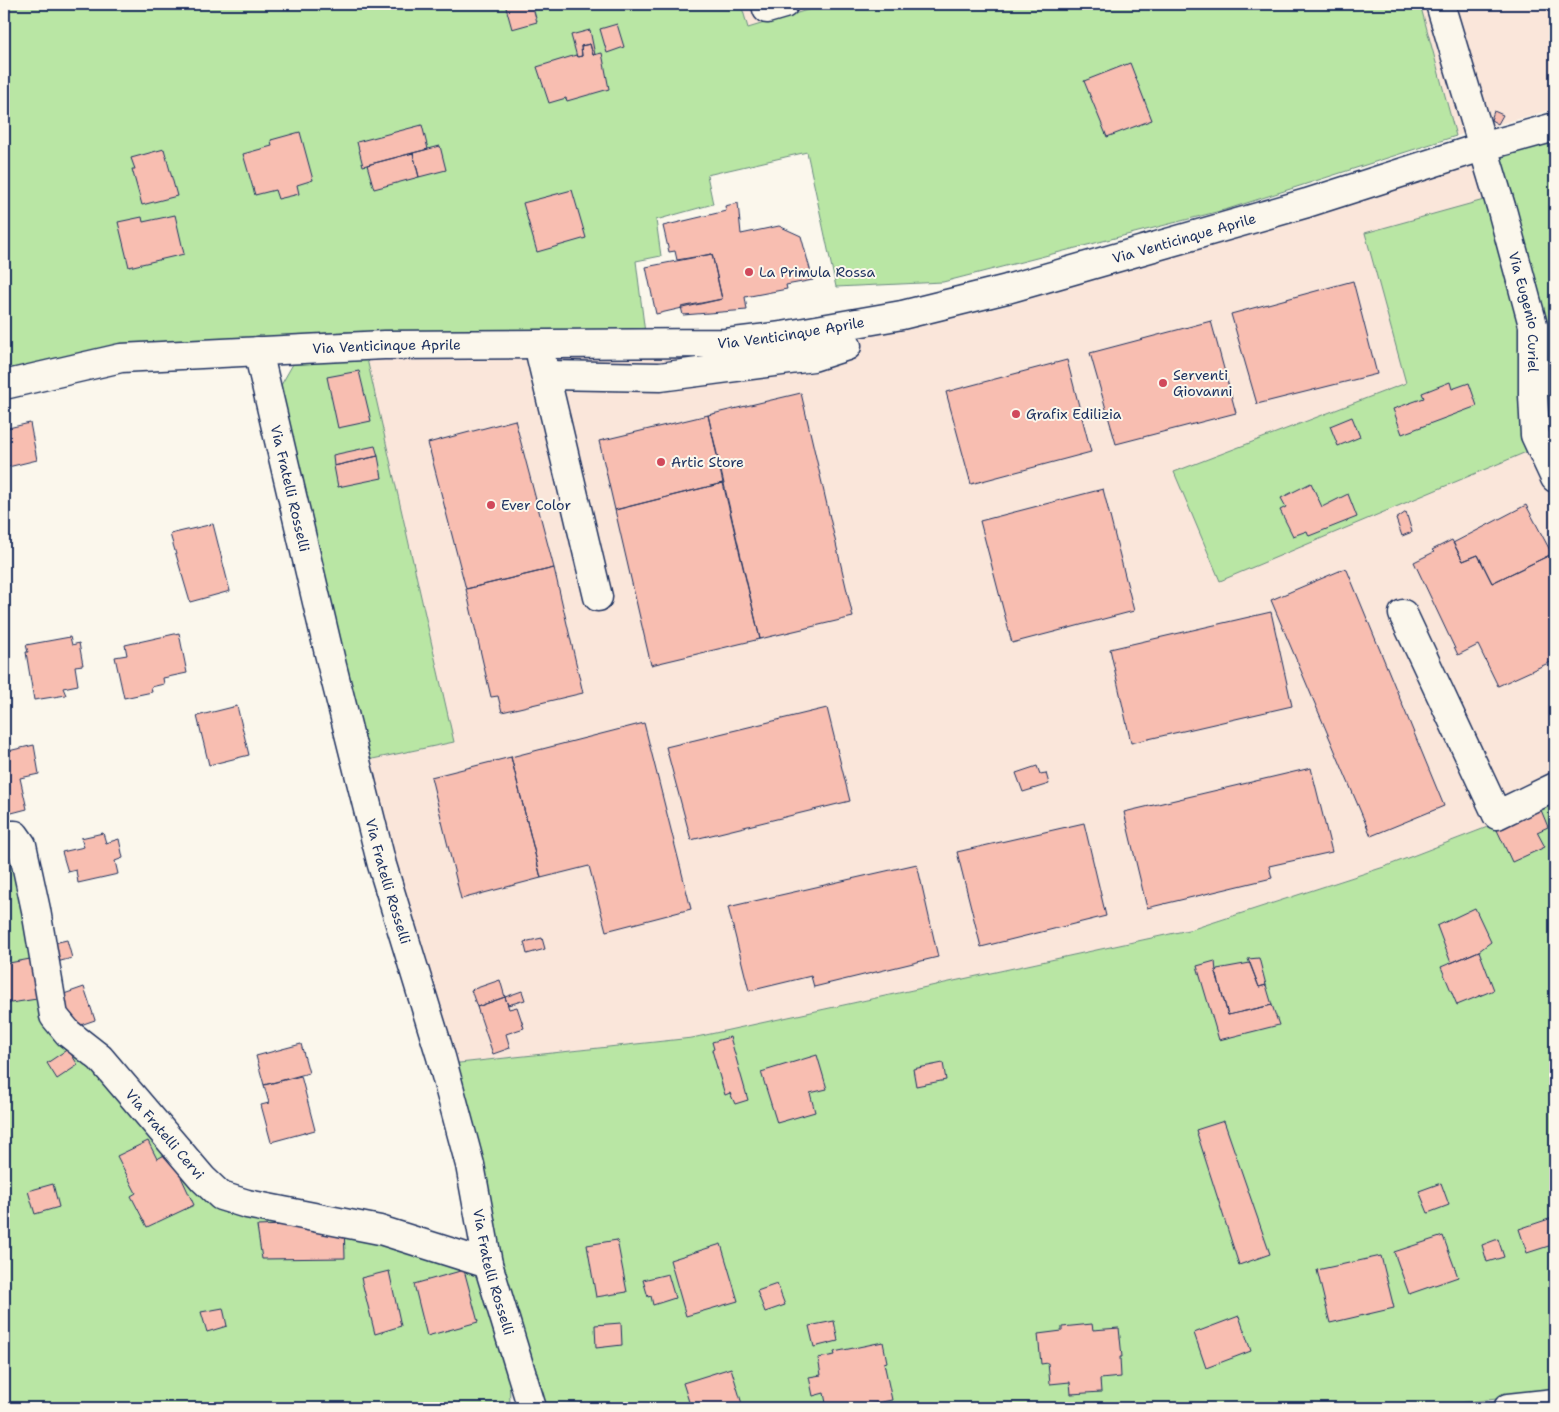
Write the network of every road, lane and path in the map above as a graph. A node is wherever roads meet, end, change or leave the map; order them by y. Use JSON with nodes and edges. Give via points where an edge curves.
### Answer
{"nodes":[{"id":1,"x":766,"y":4,"type":"edge"},
{"id":2,"x":784,"y":4,"type":"edge"},
{"id":3,"x":1440,"y":4,"type":"edge"},
{"id":4,"x":1555,"y":127,"type":"edge"},
{"id":5,"x":1482,"y":147,"type":"junction"},
{"id":6,"x":538,"y":343,"type":"junction"},
{"id":7,"x":848,"y":346,"type":"dead end"},
{"id":8,"x":258,"y":351,"type":"junction"},
{"id":9,"x":546,"y":375,"type":"junction"},
{"id":10,"x":4,"y":385,"type":"edge"},
{"id":11,"x":1555,"y":478,"type":"edge"},
{"id":12,"x":598,"y":596,"type":"dead end"},
{"id":13,"x":1403,"y":614,"type":"dead end"},
{"id":14,"x":1555,"y":787,"type":"edge"},
{"id":15,"x":4,"y":835,"type":"edge"},
{"id":16,"x":488,"y":1264,"type":"junction"},
{"id":17,"x":516,"y":1352,"type":"junction"},
{"id":18,"x":1555,"y":1403,"type":"edge"},
{"id":19,"x":516,"y":1408,"type":"edge"},
{"id":20,"x":532,"y":1408,"type":"edge"},
{"id":21,"x":539,"y":1408,"type":"edge"},
{"id":22,"x":1508,"y":1408,"type":"edge"}],
"edges":[{"from":1,"to":2,"type":"street","via":[[767,9]]},
{"from":3,"to":5,"type":"street","name":"Via Eugenio Curiel"},
{"from":4,"to":5,"type":"street","name":"Via Venticinque Aprile"},
{"from":5,"to":6,"type":"street","name":"Via Venticinque Aprile","via":[[1298,206],[1007,289],[902,314],[782,336],[726,342]]},
{"from":5,"to":11,"type":"street","name":"Via Eugenio Curiel","via":[[1533,325],[1535,435]]},
{"from":6,"to":8,"type":"street","name":"Via Venticinque Aprile"},
{"from":6,"to":9,"type":"street"},
{"from":7,"to":9,"type":"street","via":[[813,357],[660,377]]},
{"from":8,"to":10,"type":"street","name":"Via Venticinque Aprile","via":[[121,358]]},
{"from":8,"to":16,"type":"street","name":"Via Fratelli Rosselli","via":[[382,866],[470,1165]]},
{"from":9,"to":12,"type":"street"},
{"from":13,"to":14,"type":"street","via":[[1497,816]]},
{"from":15,"to":16,"type":"street","name":"Via Fratelli Cervi","via":[[15,835],[22,845],[54,1016],[68,1034],[100,1058],[202,1179],[221,1196],[380,1230]]},
{"from":16,"to":17,"type":"street","name":"Via Fratelli Rosselli"},
{"from":17,"to":19,"type":"street"},
{"from":17,"to":20,"type":"street","name":"Via Fratelli Rosselli"},
{"from":17,"to":21,"type":"street"},
{"from":18,"to":22,"type":"street"}]}
